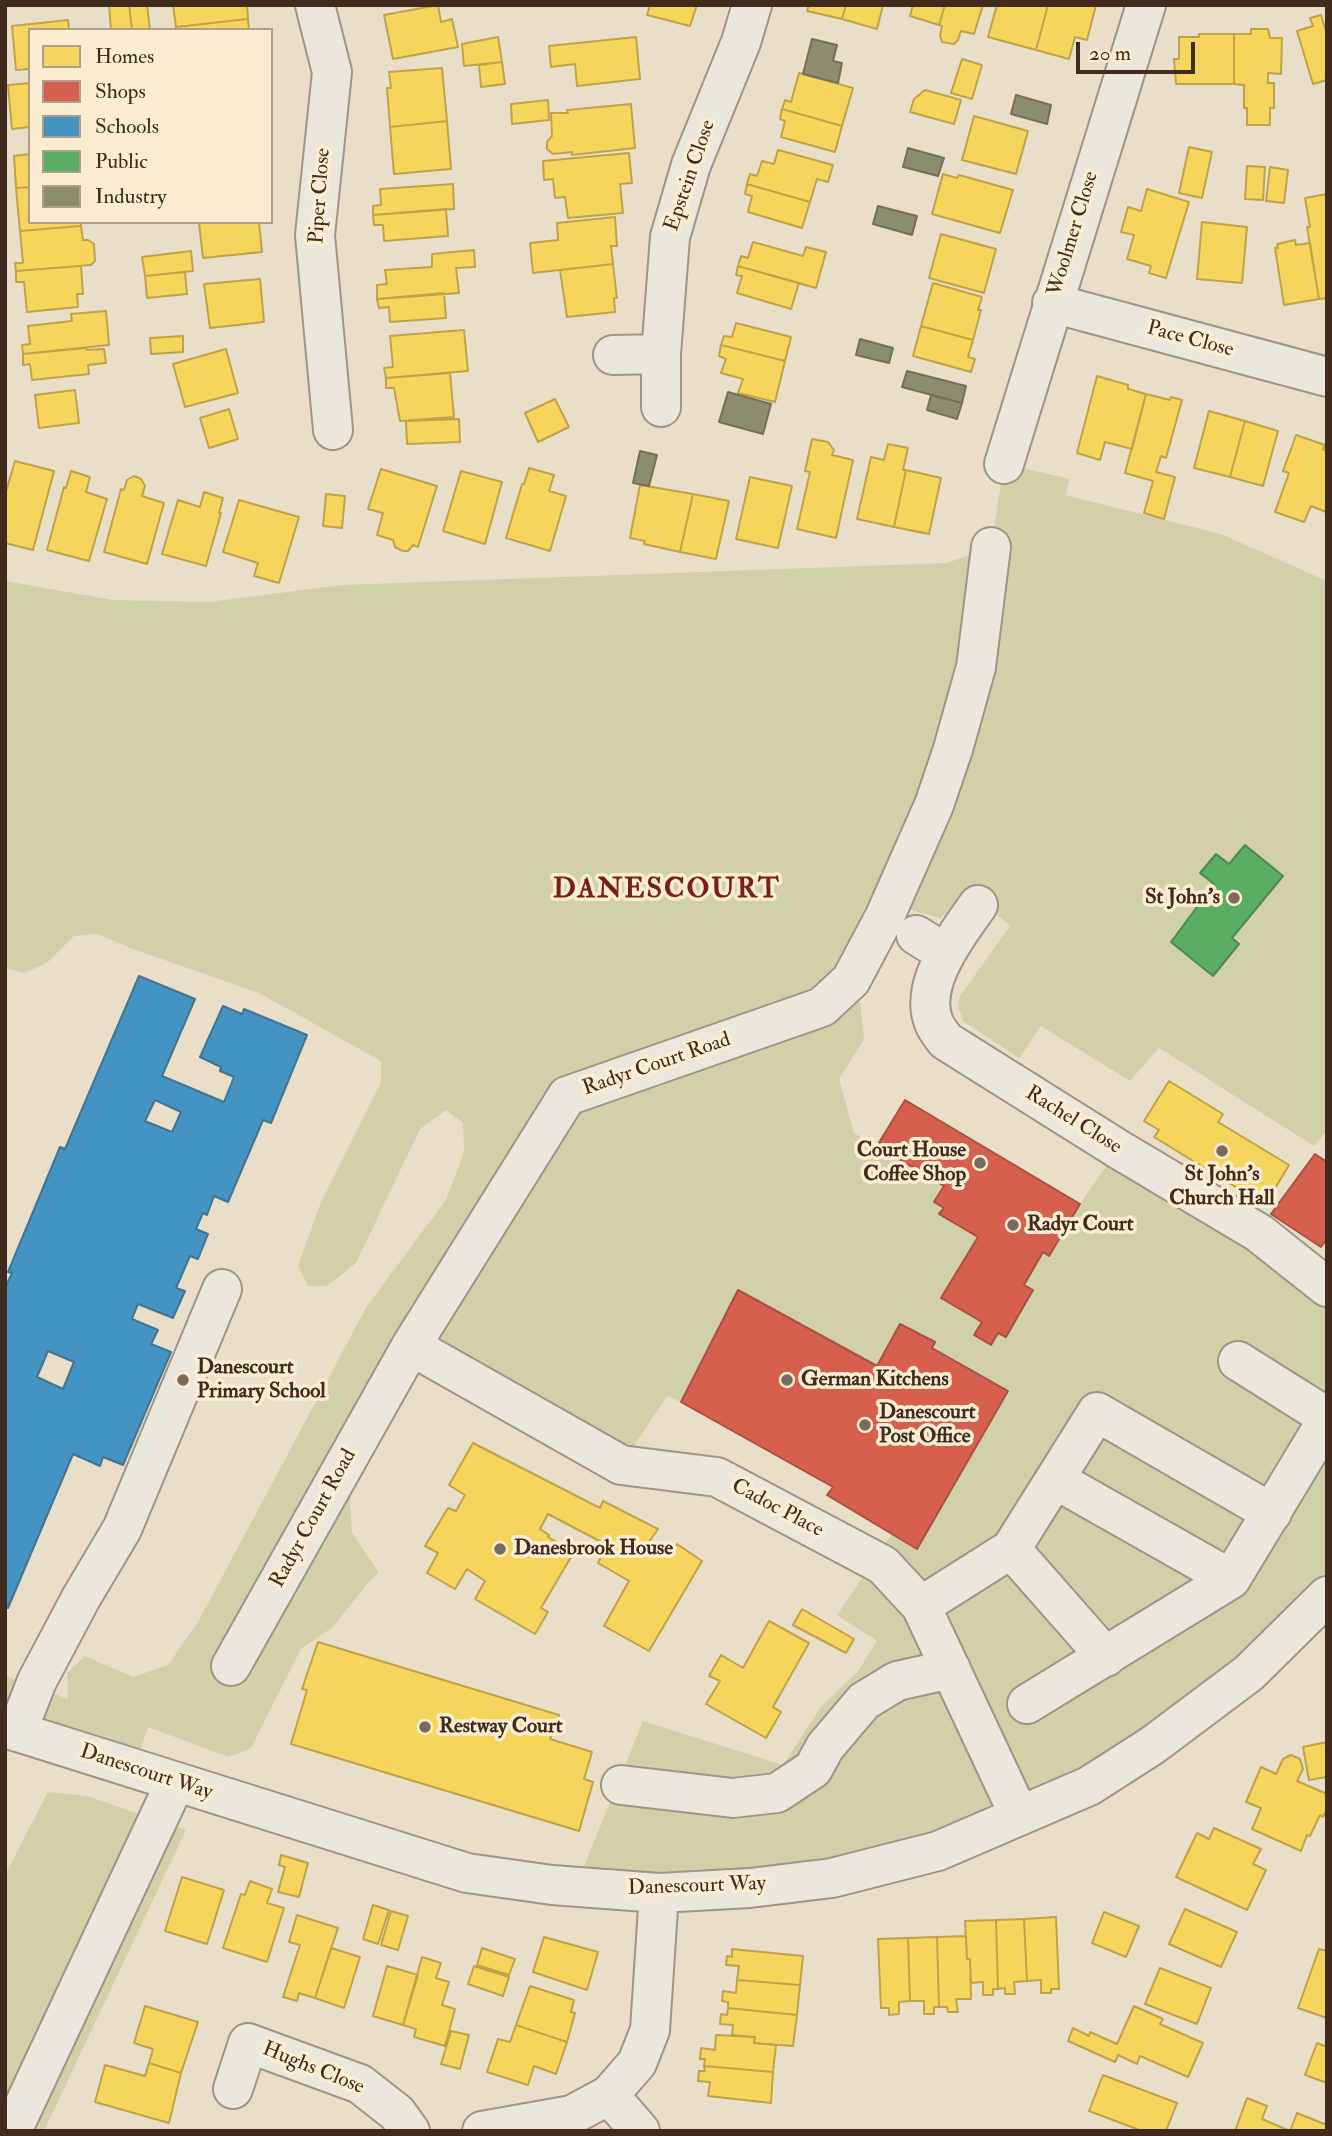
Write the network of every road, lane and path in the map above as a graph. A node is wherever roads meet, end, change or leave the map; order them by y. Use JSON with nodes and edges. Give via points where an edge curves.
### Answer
{"nodes":[{"id":1,"x":315,"y":5,"type":"edge"},
{"id":2,"x":752,"y":5,"type":"edge"},
{"id":3,"x":1146,"y":5,"type":"edge"},
{"id":4,"x":1052,"y":303,"type":"junction"},
{"id":5,"x":661,"y":354,"type":"junction"},
{"id":6,"x":614,"y":355,"type":"dead end"},
{"id":7,"x":1327,"y":377,"type":"edge"},
{"id":8,"x":661,"y":407,"type":"dead end"},
{"id":9,"x":333,"y":430,"type":"dead end"},
{"id":10,"x":1004,"y":464,"type":"dead end"},
{"id":11,"x":991,"y":547,"type":"dead end"},
{"id":12,"x":978,"y":905,"type":"dead end"},
{"id":13,"x":1325,"y":1282,"type":"edge"},
{"id":14,"x":222,"y":1289,"type":"dead end"},
{"id":15,"x":411,"y":1346,"type":"junction"},
{"id":16,"x":1238,"y":1361,"type":"dead end"},
{"id":17,"x":1327,"y":1418,"type":"edge"},
{"id":18,"x":1056,"y":1480,"type":"junction"},
{"id":19,"x":1272,"y":1513,"type":"junction"},
{"id":20,"x":1012,"y":1549,"type":"junction"},
{"id":21,"x":1231,"y":1579,"type":"junction"},
{"id":22,"x":1327,"y":1596,"type":"edge"},
{"id":23,"x":921,"y":1606,"type":"junction"},
{"id":24,"x":1106,"y":1657,"type":"junction"},
{"id":25,"x":231,"y":1666,"type":"dead end"},
{"id":26,"x":951,"y":1669,"type":"junction"},
{"id":27,"x":1027,"y":1704,"type":"dead end"},
{"id":28,"x":11,"y":1730,"type":"edge"},
{"id":29,"x":175,"y":1783,"type":"junction"},
{"id":30,"x":621,"y":1786,"type":"dead end"},
{"id":31,"x":1019,"y":1815,"type":"junction"},
{"id":32,"x":659,"y":1893,"type":"junction"},
{"id":33,"x":233,"y":2089,"type":"dead end"},
{"id":34,"x":609,"y":2095,"type":"junction"},
{"id":35,"x":12,"y":2131,"type":"edge"},
{"id":36,"x":410,"y":2131,"type":"edge"},
{"id":37,"x":482,"y":2131,"type":"edge"},
{"id":38,"x":640,"y":2131,"type":"edge"}],
"edges":[{"from":1,"to":9,"type":"street","name":"Piper Close","via":[[332,72],[315,235]]},
{"from":2,"to":5,"type":"street","name":"Epstein Close","via":[[691,165],[670,237]]},
{"from":3,"to":4,"type":"street","name":"Woolmer Close"},
{"from":4,"to":7,"type":"street","name":"Pace Close"},
{"from":4,"to":10,"type":"street","name":"Woolmer Close"},
{"from":5,"to":6,"type":"street"},
{"from":5,"to":8,"type":"street","name":"Epstein Close"},
{"from":11,"to":15,"type":"street","name":"Radyr Court Road","via":[[976,667],[953,749],[912,856],[851,980],[822,1007],[567,1096]]},
{"from":12,"to":13,"type":"street","name":"Rachel Close","via":[[930,944],[930,1006],[934,1024],[946,1041],[1259,1233]]},
{"from":14,"to":28,"type":"street","via":[[122,1530]]},
{"from":15,"to":23,"type":"street","name":"Cadoc Place","via":[[621,1465],[717,1477],[883,1564]]},
{"from":15,"to":25,"type":"street","name":"Radyr Court Road"},
{"from":16,"to":17,"type":"street"},
{"from":17,"to":19,"type":"street"},
{"from":18,"to":19,"type":"street","via":[[1097,1412]]},
{"from":18,"to":20,"type":"street"},
{"from":18,"to":21,"type":"street"},
{"from":19,"to":21,"type":"street"},
{"from":20,"to":23,"type":"street"},
{"from":20,"to":24,"type":"street"},
{"from":21,"to":24,"type":"street"},
{"from":22,"to":31,"type":"street","name":"Danescourt Way","via":[[1249,1673],[1153,1745],[1088,1786]]},
{"from":23,"to":26,"type":"street","name":"Cadoc Place"},
{"from":24,"to":27,"type":"street"},
{"from":26,"to":30,"type":"street","via":[[897,1681],[863,1701],[813,1769],[777,1793],[733,1798]]},
{"from":26,"to":31,"type":"street","name":"Cadoc Place"},
{"from":28,"to":29,"type":"street","name":"Danescourt Way"},
{"from":29,"to":32,"type":"street","name":"Danescourt Way","via":[[467,1873]]},
{"from":29,"to":35,"type":"street"},
{"from":31,"to":32,"type":"street","name":"Danescourt Way","via":[[938,1851],[832,1878]]},
{"from":32,"to":34,"type":"street","via":[[650,2030],[637,2063]]},
{"from":33,"to":36,"type":"street","name":"Hughs Close","via":[[248,2043],[360,2084],[397,2113]]},
{"from":34,"to":37,"type":"street","via":[[572,2115]]},
{"from":34,"to":38,"type":"street"}]}
